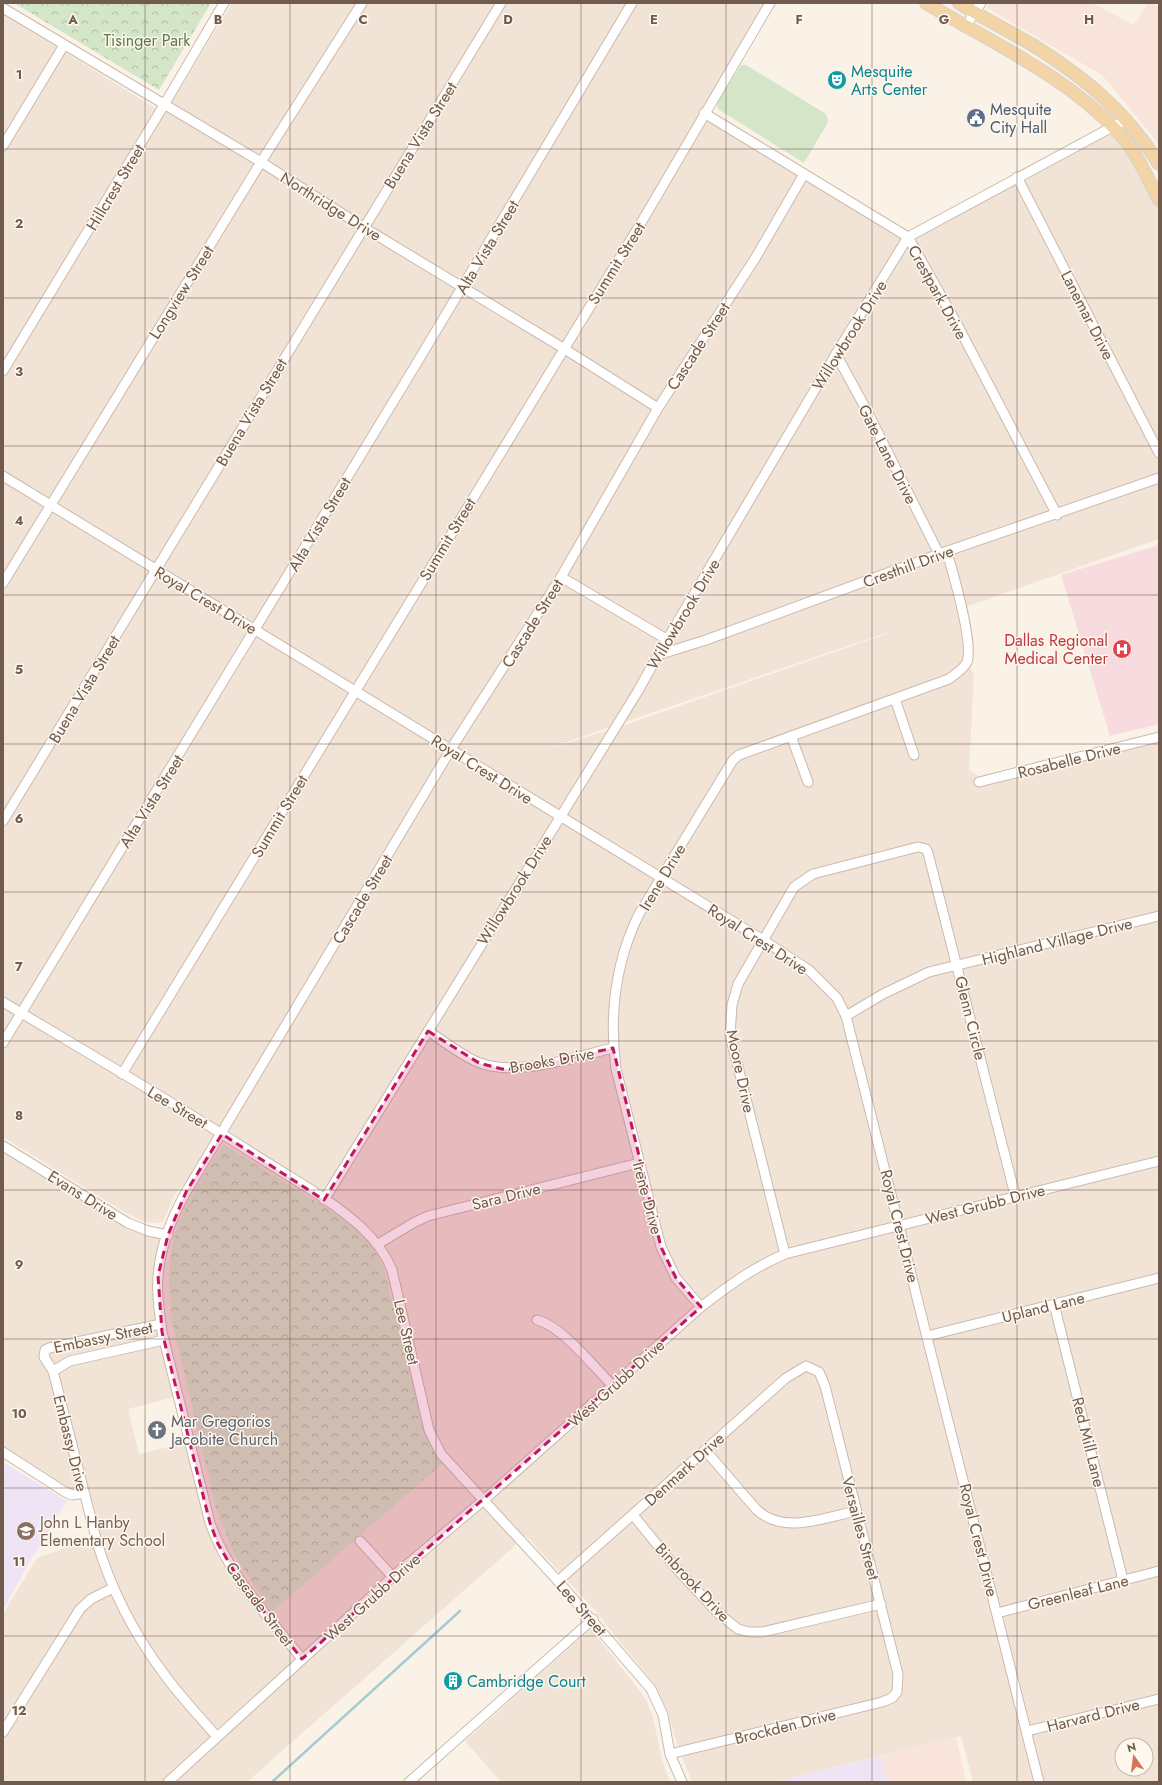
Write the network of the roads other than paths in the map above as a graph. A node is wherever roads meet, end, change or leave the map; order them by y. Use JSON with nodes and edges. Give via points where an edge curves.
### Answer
{"nodes":[{"id":1,"x":224,"y":3,"type":"edge"},
{"id":2,"x":362,"y":3,"type":"edge"},
{"id":3,"x":500,"y":3,"type":"edge"},
{"id":4,"x":632,"y":3,"type":"edge"},
{"id":5,"x":770,"y":3,"type":"edge"},
{"id":6,"x":926,"y":3,"type":"edge"},
{"id":7,"x":959,"y":3,"type":"edge"},
{"id":8,"x":3,"y":8,"type":"edge"},
{"id":9,"x":978,"y":8,"type":"edge"},
{"id":10,"x":965,"y":27,"type":"junction"},
{"id":11,"x":64,"y":45,"type":"junction"},
{"id":12,"x":164,"y":106,"type":"junction"},
{"id":13,"x":704,"y":113,"type":"junction"},
{"id":14,"x":1127,"y":119,"type":"junction"},
{"id":15,"x":1112,"y":127,"type":"junction"},
{"id":16,"x":3,"y":146,"type":"edge"},
{"id":17,"x":262,"y":162,"type":"junction"},
{"id":18,"x":1159,"y":164,"type":"edge"},
{"id":19,"x":804,"y":174,"type":"junction"},
{"id":20,"x":1018,"y":177,"type":"junction"},
{"id":21,"x":1159,"y":200,"type":"edge"},
{"id":22,"x":363,"y":227,"type":"junction"},
{"id":23,"x":908,"y":237,"type":"junction"},
{"id":24,"x":462,"y":287,"type":"junction"},
{"id":25,"x":563,"y":348,"type":"junction"},
{"id":26,"x":836,"y":354,"type":"junction"},
{"id":27,"x":3,"y":371,"type":"edge"},
{"id":28,"x":658,"y":408,"type":"junction"},
{"id":29,"x":1159,"y":453,"type":"edge"},
{"id":30,"x":3,"y":476,"type":"edge"},
{"id":31,"x":1159,"y":478,"type":"edge"},
{"id":32,"x":50,"y":506,"type":"junction"},
{"id":33,"x":1057,"y":515,"type":"junction"},
{"id":34,"x":943,"y":554,"type":"junction"},
{"id":35,"x":155,"y":569,"type":"junction"},
{"id":36,"x":561,"y":577,"type":"junction"},
{"id":37,"x":3,"y":583,"type":"edge"},
{"id":38,"x":959,"y":597,"type":"joint"},
{"id":39,"x":254,"y":629,"type":"junction"},
{"id":40,"x":668,"y":640,"type":"junction"},
{"id":41,"x":658,"y":655,"type":"junction"},
{"id":42,"x":355,"y":691,"type":"junction"},
{"id":43,"x":895,"y":699,"type":"junction"},
{"id":44,"x":791,"y":736,"type":"junction"},
{"id":45,"x":1159,"y":737,"type":"edge"},
{"id":46,"x":452,"y":750,"type":"junction"},
{"id":47,"x":914,"y":755,"type":"dead end"},
{"id":48,"x":808,"y":782,"type":"dead end"},
{"id":49,"x":979,"y":782,"type":"dead end"},
{"id":50,"x":560,"y":817,"type":"junction"},
{"id":51,"x":3,"y":821,"type":"edge"},
{"id":52,"x":918,"y":848,"type":"joint"},
{"id":53,"x":661,"y":878,"type":"junction"},
{"id":54,"x":1159,"y":916,"type":"edge"},
{"id":55,"x":763,"y":940,"type":"junction"},
{"id":56,"x":958,"y":966,"type":"junction"},
{"id":57,"x":3,"y":1002,"type":"edge"},
{"id":58,"x":21,"y":1012,"type":"junction"},
{"id":59,"x":846,"y":1016,"type":"junction"},
{"id":60,"x":428,"y":1031,"type":"junction"},
{"id":61,"x":3,"y":1043,"type":"edge"},
{"id":62,"x":614,"y":1048,"type":"junction"},
{"id":63,"x":122,"y":1074,"type":"junction"},
{"id":64,"x":222,"y":1134,"type":"junction"},
{"id":65,"x":3,"y":1146,"type":"edge"},
{"id":66,"x":1159,"y":1161,"type":"edge"},
{"id":67,"x":639,"y":1163,"type":"junction"},
{"id":68,"x":1015,"y":1196,"type":"junction"},
{"id":69,"x":324,"y":1200,"type":"junction"},
{"id":70,"x":899,"y":1226,"type":"junction"},
{"id":71,"x":168,"y":1235,"type":"junction"},
{"id":72,"x":378,"y":1244,"type":"junction"},
{"id":73,"x":786,"y":1254,"type":"junction"},
{"id":74,"x":1159,"y":1278,"type":"edge"},
{"id":75,"x":1054,"y":1304,"type":"junction"},
{"id":76,"x":701,"y":1307,"type":"junction"},
{"id":77,"x":536,"y":1320,"type":"dead end"},
{"id":78,"x":161,"y":1324,"type":"junction"},
{"id":79,"x":927,"y":1336,"type":"junction"},
{"id":80,"x":164,"y":1340,"type":"junction"},
{"id":81,"x":813,"y":1368,"type":"joint"},
{"id":82,"x":54,"y":1371,"type":"junction"},
{"id":83,"x":613,"y":1386,"type":"junction"},
{"id":84,"x":705,"y":1450,"type":"junction"},
{"id":85,"x":3,"y":1452,"type":"edge"},
{"id":86,"x":84,"y":1493,"type":"junction"},
{"id":87,"x":485,"y":1499,"type":"junction"},
{"id":88,"x":856,"y":1511,"type":"junction"},
{"id":89,"x":633,"y":1515,"type":"junction"},
{"id":90,"x":360,"y":1541,"type":"dead end"},
{"id":91,"x":1159,"y":1571,"type":"edge"},
{"id":92,"x":393,"y":1577,"type":"junction"},
{"id":93,"x":1124,"y":1580,"type":"junction"},
{"id":94,"x":558,"y":1581,"type":"junction"},
{"id":95,"x":113,"y":1588,"type":"junction"},
{"id":96,"x":881,"y":1604,"type":"junction"},
{"id":97,"x":997,"y":1613,"type":"junction"},
{"id":98,"x":593,"y":1620,"type":"junction"},
{"id":99,"x":302,"y":1659,"type":"junction"},
{"id":100,"x":897,"y":1692,"type":"joint"},
{"id":101,"x":1159,"y":1699,"type":"edge"},
{"id":102,"x":1027,"y":1731,"type":"junction"},
{"id":103,"x":3,"y":1732,"type":"edge"},
{"id":104,"x":217,"y":1737,"type":"junction"},
{"id":105,"x":670,"y":1754,"type":"junction"},
{"id":106,"x":168,"y":1782,"type":"edge"},
{"id":107,"x":409,"y":1782,"type":"edge"},
{"id":108,"x":682,"y":1782,"type":"edge"},
{"id":109,"x":1039,"y":1782,"type":"edge"}],
"edges":[{"from":1,"to":12,"type":"street","name":"Hillcrest Street"},
{"from":2,"to":17,"type":"street","name":"Longview Street"},
{"from":3,"to":22,"type":"street","name":"Buena Vista Street"},
{"from":4,"to":24,"type":"street","name":"Alta Vista Street"},
{"from":5,"to":13,"type":"street","name":"Summit Street"},
{"from":6,"to":10,"type":"main road"},
{"from":7,"to":9,"type":"main road"},
{"from":8,"to":11,"type":"street","name":"Northridge Drive"},
{"from":9,"to":10,"type":"street"},
{"from":9,"to":14,"type":"main road","via":[[1095,89]]},
{"from":10,"to":15,"type":"main road","via":[[1056,80],[1079,96]]},
{"from":11,"to":12,"type":"street","name":"Northridge Drive"},
{"from":11,"to":16,"type":"street"},
{"from":12,"to":17,"type":"street","name":"Northridge Drive"},
{"from":12,"to":27,"type":"street","name":"Hillcrest Street"},
{"from":13,"to":19,"type":"street","name":"Crestpark Drive"},
{"from":13,"to":25,"type":"street","name":"Summit Street","via":[[641,223]]},
{"from":14,"to":15,"type":"street","name":"Willowbrook Drive"},
{"from":14,"to":18,"type":"main road"},
{"from":15,"to":20,"type":"street","name":"Willowbrook Drive"},
{"from":15,"to":21,"type":"main road","via":[[1142,166]]},
{"from":17,"to":22,"type":"street","name":"Northridge Drive"},
{"from":17,"to":32,"type":"street","name":"Longview Street"},
{"from":19,"to":23,"type":"street","name":"Crestpark Drive"},
{"from":19,"to":28,"type":"street","name":"Cascade Street","via":[[756,257]]},
{"from":20,"to":23,"type":"street","name":"Willowbrook Drive"},
{"from":20,"to":29,"type":"street","name":"Lanemar Drive"},
{"from":22,"to":24,"type":"street","name":"Northridge Drive"},
{"from":22,"to":35,"type":"street","name":"Buena Vista Street"},
{"from":23,"to":26,"type":"street","name":"Willowbrook Drive"},
{"from":23,"to":33,"type":"street","name":"Crestpark Drive","via":[[958,326]]},
{"from":24,"to":25,"type":"street","name":"Northridge Drive"},
{"from":24,"to":39,"type":"street","name":"Alta Vista Street"},
{"from":25,"to":28,"type":"street","name":"Northridge Drive"},
{"from":25,"to":42,"type":"street","name":"Summit Street"},
{"from":26,"to":34,"type":"street","name":"Gate Lane Drive"},
{"from":26,"to":40,"type":"street","name":"Willowbrook Drive"},
{"from":28,"to":36,"type":"street","name":"Cascade Street"},
{"from":30,"to":32,"type":"street","name":"Royal Crest Drive"},
{"from":31,"to":33,"type":"street","name":"Cresthill Drive"},
{"from":32,"to":35,"type":"street","name":"Royal Crest Drive"},
{"from":32,"to":37,"type":"street","name":"Longview Street"},
{"from":33,"to":34,"type":"street","name":"Cresthill Drive"},
{"from":34,"to":38,"type":"street","name":"Gate Lane Drive"},
{"from":34,"to":41,"type":"street","name":"Cresthill Drive"},
{"from":35,"to":39,"type":"street","name":"Royal Crest Drive"},
{"from":35,"to":51,"type":"street","name":"Buena Vista Street"},
{"from":36,"to":40,"type":"street"},
{"from":36,"to":46,"type":"street","name":"Cascade Street"},
{"from":38,"to":43,"type":"street","name":"Irene Drive","via":[[968,649],[967,662],[949,679]]},
{"from":39,"to":42,"type":"street","name":"Royal Crest Drive"},
{"from":39,"to":58,"type":"street","name":"Alta Vista Street"},
{"from":40,"to":41,"type":"street","name":"Willowbrook Drive"},
{"from":41,"to":50,"type":"street","name":"Willowbrook Drive"},
{"from":42,"to":46,"type":"street","name":"Royal Crest Drive"},
{"from":42,"to":63,"type":"street","name":"Summit Street"},
{"from":43,"to":44,"type":"street","name":"Irene Drive"},
{"from":43,"to":47,"type":"street"},
{"from":44,"to":48,"type":"street"},
{"from":44,"to":53,"type":"street","name":"Irene Drive","via":[[739,755],[733,760]]},
{"from":45,"to":49,"type":"street","name":"Rosabelle Drive"},
{"from":46,"to":50,"type":"street","name":"Royal Crest Drive"},
{"from":46,"to":64,"type":"street","name":"Cascade Street"},
{"from":50,"to":53,"type":"street","name":"Royal Crest Drive"},
{"from":50,"to":60,"type":"street","name":"Willowbrook Drive"},
{"from":52,"to":55,"type":"street","name":"Moore Drive","via":[[813,874],[806,878],[794,887]]},
{"from":52,"to":56,"type":"street","name":"Glenn Circle","via":[[928,853]]},
{"from":53,"to":55,"type":"street","name":"Royal Crest Drive"},
{"from":53,"to":62,"type":"street","name":"Irene Drive","via":[[628,938],[616,984],[613,1013]]},
{"from":54,"to":56,"type":"street","name":"Highland Village Drive"},
{"from":55,"to":59,"type":"street","name":"Royal Crest Drive","via":[[809,970],[837,998]]},
{"from":55,"to":73,"type":"street","name":"Moore Drive","via":[[738,984],[732,1005],[730,1036]]},
{"from":56,"to":59,"type":"street","name":"Highland Village Drive","via":[[929,972],[883,994]]},
{"from":56,"to":68,"type":"street","name":"Glenn Circle"},
{"from":57,"to":58,"type":"street","name":"Lee Street"},
{"from":58,"to":61,"type":"street","name":"Alta Vista Street"},
{"from":58,"to":63,"type":"street","name":"Lee Street"},
{"from":59,"to":70,"type":"street","name":"Royal Crest Drive"},
{"from":60,"to":62,"type":"street","name":"Brooks Drive","via":[[479,1063],[502,1069],[519,1069]]},
{"from":60,"to":69,"type":"street","name":"Willowbrook Drive"},
{"from":62,"to":67,"type":"street","name":"Irene Drive","via":[[616,1069]]},
{"from":63,"to":64,"type":"street","name":"Lee Street"},
{"from":64,"to":69,"type":"street","name":"Lee Street"},
{"from":64,"to":71,"type":"street","name":"Cascade Street","via":[[186,1192]]},
{"from":65,"to":71,"type":"street","name":"Evans Drive","via":[[128,1223]]},
{"from":66,"to":68,"type":"street","name":"West Grubb Drive"},
{"from":67,"to":72,"type":"street","name":"Sara Drive","via":[[428,1216]]},
{"from":67,"to":76,"type":"street","name":"Irene Drive","via":[[661,1247],[676,1278]]},
{"from":68,"to":70,"type":"street","name":"West Grubb Drive"},
{"from":69,"to":72,"type":"street","name":"Lee Street"},
{"from":70,"to":73,"type":"street","name":"West Grubb Drive"},
{"from":70,"to":79,"type":"street","name":"Royal Crest Drive"},
{"from":71,"to":78,"type":"street","name":"Cascade Street","via":[[158,1276]]},
{"from":72,"to":87,"type":"street","name":"Lee Street","via":[[388,1258],[392,1270],[429,1430],[441,1454]]},
{"from":73,"to":76,"type":"street","name":"West Grubb Drive","via":[[764,1263]]},
{"from":74,"to":75,"type":"street","name":"Upland Lane"},
{"from":75,"to":79,"type":"street","name":"Upland Lane"},
{"from":75,"to":93,"type":"street","name":"Red Mill Lane"},
{"from":76,"to":83,"type":"street","name":"West Grubb Drive"},
{"from":77,"to":83,"type":"street","via":[[546,1322],[559,1332]]},
{"from":78,"to":80,"type":"street","name":"Cascade Street"},
{"from":78,"to":82,"type":"street","name":"Embassy Street","via":[[49,1348],[45,1350],[44,1356]]},
{"from":79,"to":97,"type":"street","name":"Royal Crest Drive"},
{"from":80,"to":82,"type":"street","via":[[70,1361]]},
{"from":80,"to":99,"type":"street","name":"Cascade Street","via":[[210,1523],[218,1544],[241,1583]]},
{"from":81,"to":84,"type":"street","name":"Denmark Drive","via":[[806,1366],[791,1374]]},
{"from":81,"to":88,"type":"street","name":"Versailles Street","via":[[822,1377]]},
{"from":82,"to":86,"type":"street","name":"Embassy Drive"},
{"from":83,"to":87,"type":"street","name":"West Grubb Drive"},
{"from":84,"to":88,"type":"street","via":[[756,1509],[769,1519],[794,1524]]},
{"from":84,"to":89,"type":"street","name":"Denmark Drive"},
{"from":85,"to":86,"type":"street","via":[[64,1492],[72,1495]]},
{"from":86,"to":95,"type":"street","name":"Embassy Drive"},
{"from":87,"to":92,"type":"street","name":"West Grubb Drive"},
{"from":87,"to":94,"type":"street","name":"Lee Street"},
{"from":88,"to":96,"type":"street","name":"Versailles Street"},
{"from":89,"to":94,"type":"street","name":"Denmark Drive"},
{"from":89,"to":96,"type":"street","name":"Binbrook Drive","via":[[713,1608],[738,1629],[762,1632]]},
{"from":90,"to":92,"type":"street"},
{"from":91,"to":93,"type":"street","name":"Greenleaf Lane"},
{"from":92,"to":99,"type":"street","name":"West Grubb Drive"},
{"from":93,"to":97,"type":"street","name":"Greenleaf Lane"},
{"from":94,"to":98,"type":"street","name":"Lee Street"},
{"from":95,"to":103,"type":"street","via":[[91,1599],[80,1609]]},
{"from":95,"to":104,"type":"street","name":"Embassy Drive","via":[[144,1646],[164,1675]]},
{"from":96,"to":100,"type":"street","name":"Versailles Street","via":[[898,1674]]},
{"from":97,"to":102,"type":"street","name":"Royal Crest Drive"},
{"from":98,"to":105,"type":"street","name":"Lee Street","via":[[651,1689],[663,1715]]},
{"from":98,"to":107,"type":"street"},
{"from":99,"to":104,"type":"street","name":"West Grubb Drive"},
{"from":100,"to":105,"type":"street","name":"Brockden Drive","via":[[892,1698],[882,1702]]},
{"from":101,"to":102,"type":"street","name":"Harvard Drive"},
{"from":102,"to":109,"type":"street","name":"Royal Crest Drive"},
{"from":104,"to":106,"type":"street","name":"West Grubb Drive"},
{"from":105,"to":108,"type":"street","name":"Lee Street"}]}
